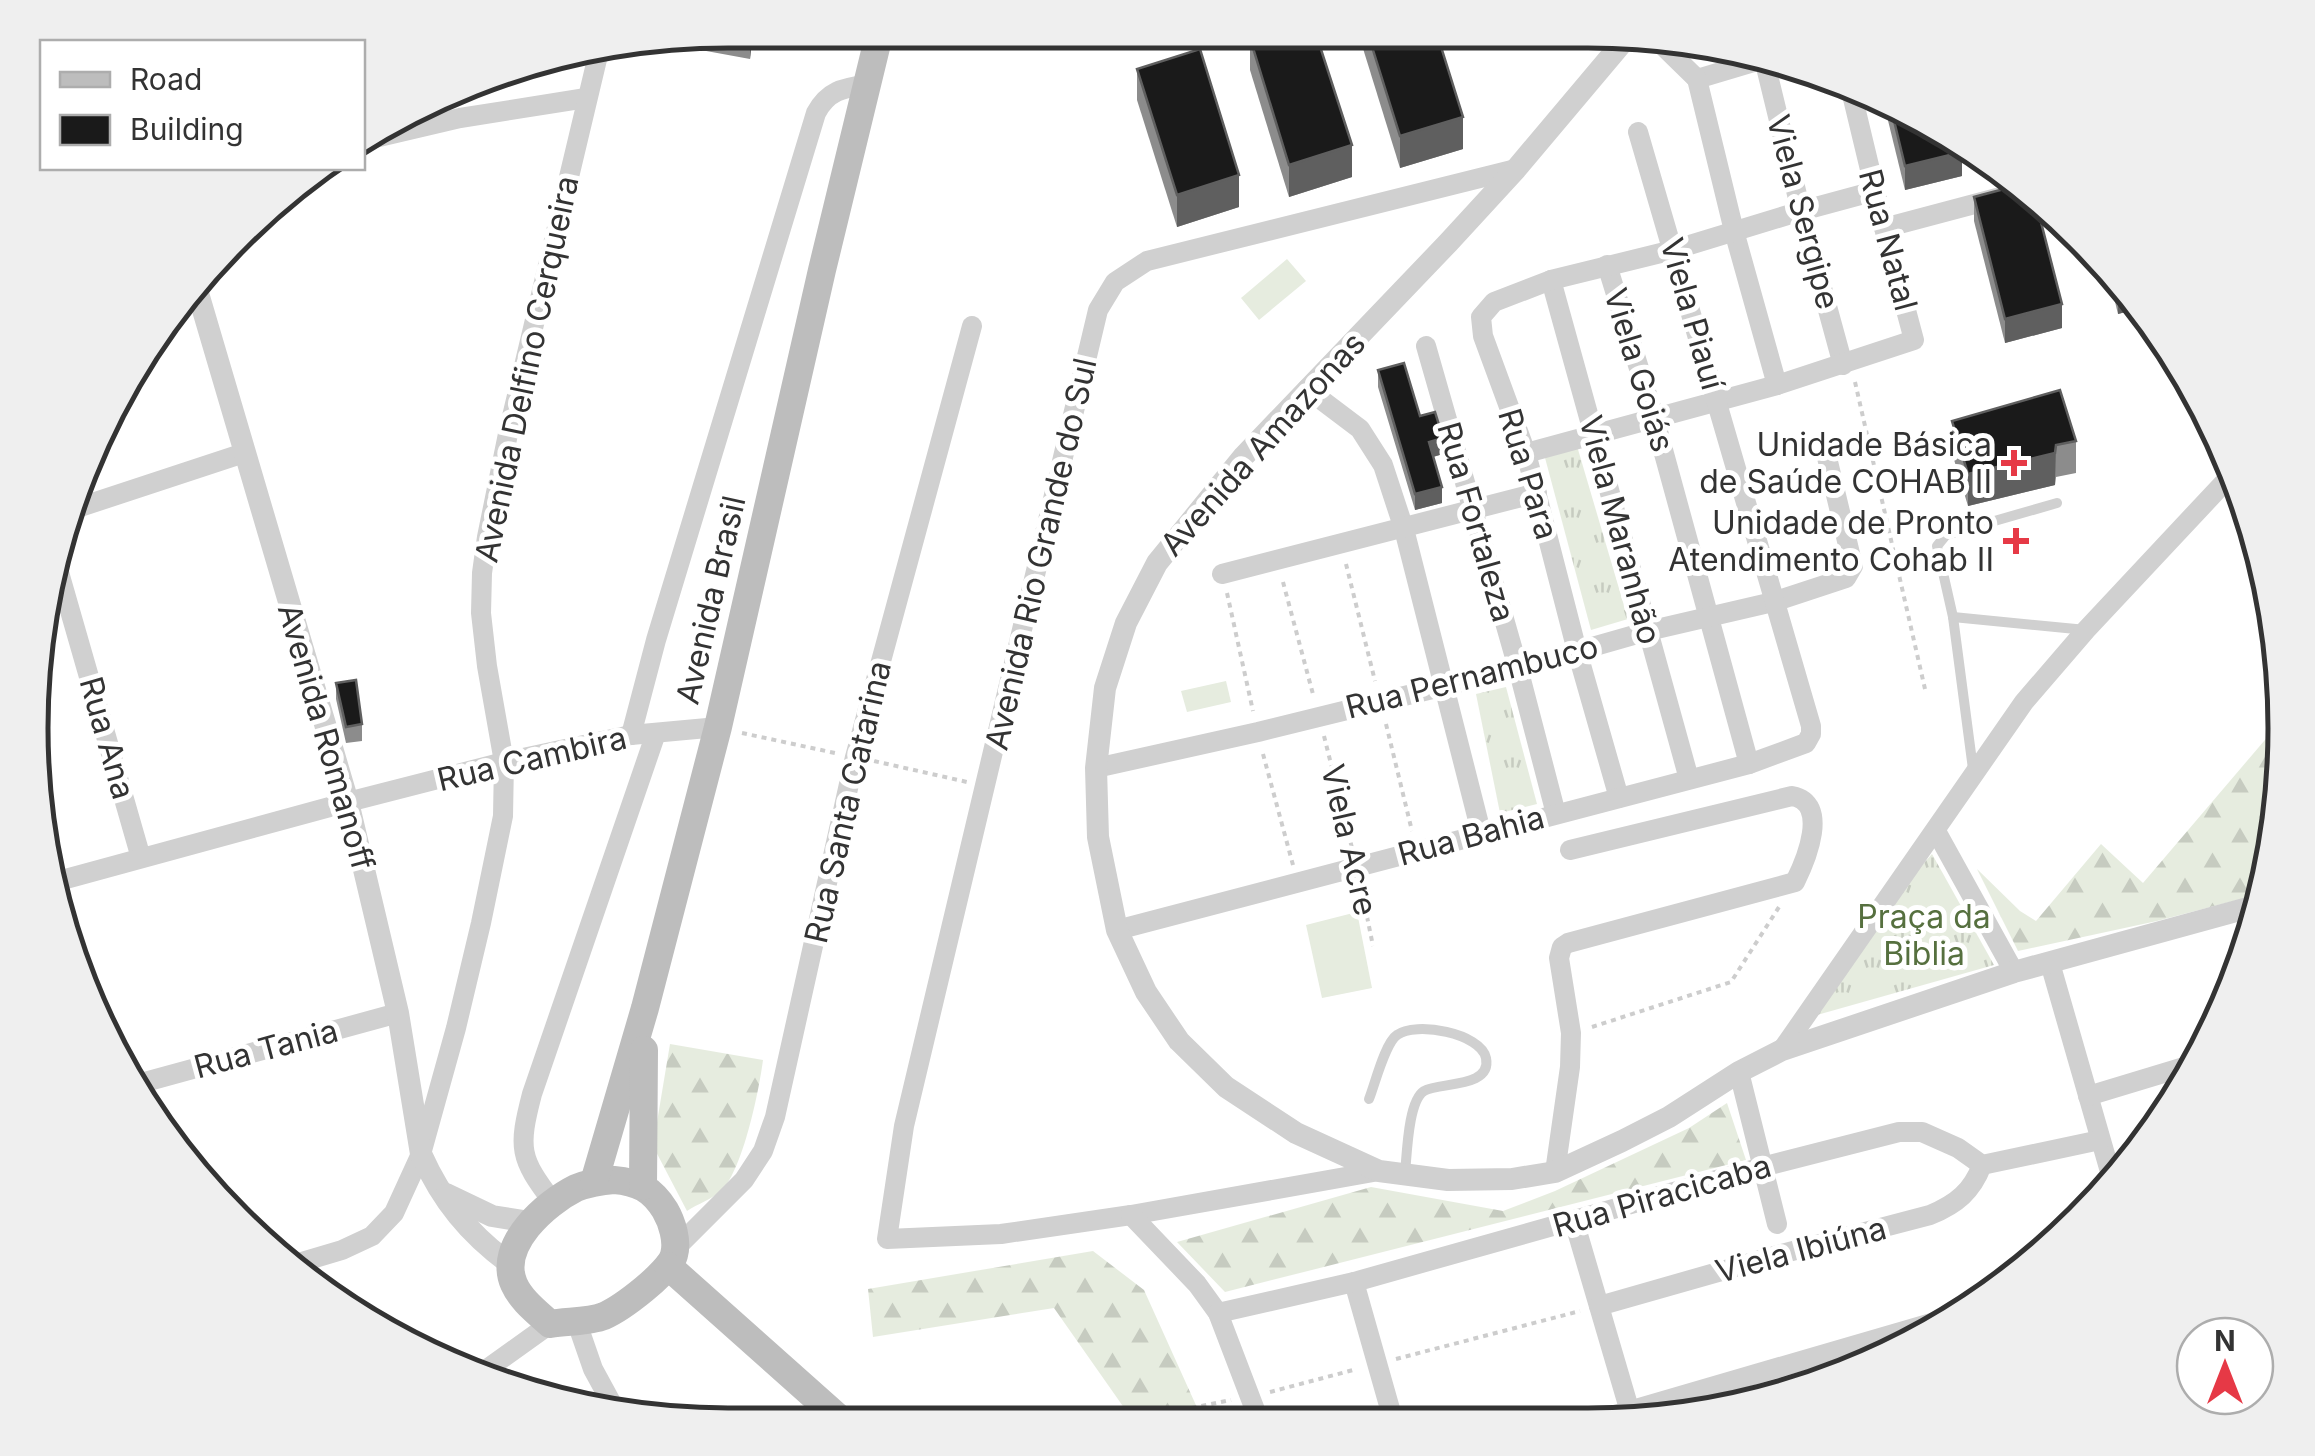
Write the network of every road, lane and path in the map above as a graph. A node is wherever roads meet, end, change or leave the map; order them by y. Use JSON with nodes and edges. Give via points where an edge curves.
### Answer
{"nodes":[{"id":1,"x":876,"y":48,"type":"edge"},
{"id":2,"x":1617,"y":49,"type":"edge"},
{"id":3,"x":1669,"y":52,"type":"edge"},
{"id":4,"x":596,"y":61,"type":"edge"},
{"id":5,"x":1741,"y":66,"type":"edge"},
{"id":6,"x":1767,"y":72,"type":"edge"},
{"id":7,"x":1697,"y":79,"type":"junction"},
{"id":8,"x":868,"y":84,"type":"junction"},
{"id":9,"x":586,"y":98,"type":"junction"},
{"id":10,"x":1854,"y":102,"type":"edge"},
{"id":11,"x":402,"y":132,"type":"edge"},
{"id":12,"x":1638,"y":132,"type":"dead end"},
{"id":13,"x":1516,"y":168,"type":"junction"},
{"id":14,"x":1875,"y":191,"type":"junction"},
{"id":15,"x":2009,"y":195,"type":"edge"},
{"id":16,"x":1802,"y":210,"type":"junction"},
{"id":17,"x":1884,"y":228,"type":"junction"},
{"id":18,"x":1734,"y":231,"type":"junction"},
{"id":19,"x":1674,"y":250,"type":"junction"},
{"id":20,"x":1607,"y":265,"type":"junction"},
{"id":21,"x":1551,"y":280,"type":"junction"},
{"id":22,"x":200,"y":300,"type":"edge"},
{"id":23,"x":972,"y":326,"type":"dead end"},
{"id":24,"x":1426,"y":346,"type":"dead end"},
{"id":25,"x":1847,"y":364,"type":"junction"},
{"id":26,"x":1776,"y":386,"type":"junction"},
{"id":27,"x":1307,"y":390,"type":"junction"},
{"id":28,"x":1718,"y":401,"type":"junction"},
{"id":29,"x":1654,"y":417,"type":"junction"},
{"id":30,"x":1594,"y":433,"type":"junction"},
{"id":31,"x":1824,"y":444,"type":"dead end"},
{"id":32,"x":244,"y":453,"type":"junction"},
{"id":33,"x":1526,"y":453,"type":"junction"},
{"id":34,"x":2222,"y":485,"type":"edge"},
{"id":35,"x":1537,"y":493,"type":"junction"},
{"id":36,"x":2057,"y":503,"type":"dead end"},
{"id":37,"x":85,"y":506,"type":"edge"},
{"id":38,"x":1471,"y":508,"type":"junction"},
{"id":39,"x":1404,"y":529,"type":"junction"},
{"id":40,"x":1277,"y":560,"type":"junction"},
{"id":41,"x":1222,"y":574,"type":"dead end"},
{"id":42,"x":63,"y":586,"type":"edge"},
{"id":43,"x":1773,"y":602,"type":"junction"},
{"id":44,"x":1708,"y":617,"type":"junction"},
{"id":45,"x":1954,"y":617,"type":"junction"},
{"id":46,"x":2086,"y":630,"type":"junction"},
{"id":47,"x":1648,"y":631,"type":"junction"},
{"id":48,"x":1577,"y":651,"type":"junction"},
{"id":49,"x":1518,"y":668,"type":"junction"},
{"id":50,"x":1442,"y":686,"type":"junction"},
{"id":51,"x":1925,"y":690,"type":"dead end"},
{"id":52,"x":1319,"y":717,"type":"junction"},
{"id":53,"x":1811,"y":726,"type":"joint"},
{"id":54,"x":718,"y":728,"type":"junction"},
{"id":55,"x":656,"y":733,"type":"junction"},
{"id":56,"x":631,"y":735,"type":"junction"},
{"id":57,"x":504,"y":762,"type":"junction"},
{"id":58,"x":1750,"y":764,"type":"junction"},
{"id":59,"x":1096,"y":768,"type":"junction"},
{"id":60,"x":1974,"y":775,"type":"junction"},
{"id":61,"x":1689,"y":780,"type":"junction"},
{"id":62,"x":1618,"y":798,"type":"junction"},
{"id":63,"x":348,"y":802,"type":"junction"},
{"id":64,"x":1556,"y":814,"type":"junction"},
{"id":65,"x":1936,"y":831,"type":"junction"},
{"id":66,"x":1481,"y":832,"type":"junction"},
{"id":67,"x":1570,"y":850,"type":"dead end"},
{"id":68,"x":141,"y":858,"type":"junction"},
{"id":69,"x":1356,"y":866,"type":"junction"},
{"id":70,"x":65,"y":879,"type":"edge"},
{"id":71,"x":1796,"y":882,"type":"junction"},
{"id":72,"x":2242,"y":909,"type":"edge"},
{"id":73,"x":1117,"y":930,"type":"junction"},
{"id":74,"x":1373,"y":946,"type":"dead end"},
{"id":75,"x":2050,"y":963,"type":"junction"},
{"id":76,"x":2014,"y":972,"type":"junction"},
{"id":77,"x":645,"y":1008,"type":"junction"},
{"id":78,"x":398,"y":1013,"type":"junction"},
{"id":79,"x":1571,"y":1033,"type":"junction"},
{"id":80,"x":1782,"y":1050,"type":"junction"},
{"id":81,"x":2175,"y":1070,"type":"edge"},
{"id":82,"x":1738,"y":1072,"type":"junction"},
{"id":83,"x":147,"y":1081,"type":"edge"},
{"id":84,"x":2088,"y":1096,"type":"junction"},
{"id":85,"x":1369,"y":1099,"type":"dead end"},
{"id":86,"x":2100,"y":1140,"type":"junction"},
{"id":87,"x":421,"y":1154,"type":"junction"},
{"id":88,"x":1982,"y":1165,"type":"junction"},
{"id":89,"x":2108,"y":1166,"type":"edge"},
{"id":90,"x":1762,"y":1167,"type":"junction"},
{"id":91,"x":1379,"y":1171,"type":"junction"},
{"id":92,"x":1555,"y":1172,"type":"junction"},
{"id":93,"x":1404,"y":1174,"type":"junction"},
{"id":94,"x":594,"y":1182,"type":"junction"},
{"id":95,"x":643,"y":1186,"type":"junction"},
{"id":96,"x":443,"y":1193,"type":"junction"},
{"id":97,"x":553,"y":1202,"type":"junction"},
{"id":98,"x":1132,"y":1215,"type":"junction"},
{"id":99,"x":1574,"y":1221,"type":"junction"},
{"id":100,"x":530,"y":1222,"type":"junction"},
{"id":101,"x":1777,"y":1224,"type":"dead end"},
{"id":102,"x":886,"y":1238,"type":"joint"},
{"id":103,"x":672,"y":1257,"type":"junction"},
{"id":104,"x":305,"y":1261,"type":"edge"},
{"id":105,"x":510,"y":1264,"type":"junction"},
{"id":106,"x":1354,"y":1282,"type":"junction"},
{"id":107,"x":1599,"y":1306,"type":"junction"},
{"id":108,"x":1218,"y":1313,"type":"junction"},
{"id":109,"x":563,"y":1322,"type":"junction"},
{"id":110,"x":1891,"y":1336,"type":"edge"},
{"id":111,"x":493,"y":1366,"type":"edge"},
{"id":112,"x":608,"y":1397,"type":"edge"},
{"id":113,"x":1684,"y":1401,"type":"edge"},
{"id":114,"x":1629,"y":1407,"type":"edge"},
{"id":115,"x":829,"y":1408,"type":"edge"},
{"id":116,"x":1254,"y":1408,"type":"edge"},
{"id":117,"x":1389,"y":1408,"type":"edge"}],
"edges":[{"from":1,"to":8,"type":"main road","name":"Avenida Brasil"},
{"from":2,"to":13,"type":"street","name":"Avenida Amazonas"},
{"from":3,"to":7,"type":"street"},
{"from":4,"to":9,"type":"street","name":"Avenida Delfino Cerqueira"},
{"from":5,"to":7,"type":"street"},
{"from":6,"to":16,"type":"street","name":"Viela Sergipe"},
{"from":7,"to":18,"type":"street"},
{"from":8,"to":54,"type":"main road","name":"Avenida Brasil"},
{"from":8,"to":56,"type":"street","via":[[838,89],[816,113]]},
{"from":9,"to":11,"type":"street"},
{"from":9,"to":57,"type":"street","name":"Avenida Delfino Cerqueira","via":[[484,555],[481,614]]},
{"from":10,"to":14,"type":"street","name":"Rua Natal"},
{"from":12,"to":19,"type":"street","name":"Viela Piauí"},
{"from":13,"to":27,"type":"street","name":"Avenida Amazonas"},
{"from":13,"to":102,"type":"street","name":"Avenida Rio Grande do Sul","via":[[1147,261],[1115,282],[1098,310],[904,1126]]},
{"from":14,"to":16,"type":"street"},
{"from":14,"to":17,"type":"street","name":"Rua Natal"},
{"from":15,"to":17,"type":"street"},
{"from":16,"to":18,"type":"street"},
{"from":16,"to":25,"type":"street","name":"Viela Sergipe"},
{"from":17,"to":25,"type":"street","name":"Rua Natal","via":[[1914,340]]},
{"from":18,"to":19,"type":"street"},
{"from":18,"to":26,"type":"street"},
{"from":19,"to":20,"type":"street"},
{"from":19,"to":28,"type":"street","name":"Viela Piauí"},
{"from":20,"to":21,"type":"street"},
{"from":20,"to":29,"type":"street","name":"Viela Goiás"},
{"from":21,"to":30,"type":"street","name":"Viela Maranhão"},
{"from":21,"to":33,"type":"street","name":"Rua Para","via":[[1494,302],[1482,317]]},
{"from":22,"to":32,"type":"street","name":"Avenida Romanoff"},
{"from":23,"to":103,"type":"street","name":"Rua Santa Catarina","via":[[856,757],[775,1117],[744,1180]]},
{"from":24,"to":38,"type":"street","name":"Rua Fortaleza"},
{"from":25,"to":26,"type":"street"},
{"from":25,"to":51,"type":"path"},
{"from":26,"to":28,"type":"street"},
{"from":27,"to":39,"type":"street","via":[[1360,429],[1374,448]]},
{"from":27,"to":59,"type":"street","name":"Avenida Amazonas","via":[[1156,563],[1126,623],[1105,688]]},
{"from":28,"to":29,"type":"street"},
{"from":28,"to":43,"type":"street","name":"Viela Piauí"},
{"from":29,"to":30,"type":"street"},
{"from":29,"to":44,"type":"street","name":"Viela Goiás"},
{"from":30,"to":33,"type":"street"},
{"from":30,"to":47,"type":"street","name":"Viela Maranhão"},
{"from":31,"to":43,"type":"street","name":"Rua Pernambuco","via":[[1852,566],[1846,578]]},
{"from":32,"to":37,"type":"street"},
{"from":32,"to":63,"type":"street","name":"Avenida Romanoff"},
{"from":33,"to":35,"type":"street","name":"Rua Para"},
{"from":34,"to":46,"type":"street"},
{"from":35,"to":38,"type":"street"},
{"from":35,"to":48,"type":"street","name":"Rua Para"},
{"from":36,"to":45,"type":"lane","via":[[1946,535],[1937,552]]},
{"from":38,"to":39,"type":"street"},
{"from":38,"to":49,"type":"street","name":"Rua Fortaleza"},
{"from":39,"to":40,"type":"street"},
{"from":39,"to":50,"type":"street"},
{"from":40,"to":41,"type":"street"},
{"from":40,"to":52,"type":"path","name":"Viela Acre"},
{"from":42,"to":68,"type":"street","name":"Rua Ana"},
{"from":43,"to":44,"type":"street","name":"Rua Pernambuco"},
{"from":43,"to":53,"type":"street","name":"Viela Piauí"},
{"from":44,"to":47,"type":"street","name":"Rua Pernambuco"},
{"from":44,"to":58,"type":"street","name":"Viela Goiás"},
{"from":45,"to":46,"type":"lane"},
{"from":45,"to":60,"type":"lane"},
{"from":46,"to":60,"type":"street","via":[[2024,702]]},
{"from":47,"to":48,"type":"street","name":"Rua Pernambuco"},
{"from":47,"to":61,"type":"street","name":"Viela Maranhão"},
{"from":48,"to":49,"type":"street","name":"Rua Pernambuco"},
{"from":48,"to":62,"type":"street","name":"Rua Para"},
{"from":49,"to":50,"type":"street","name":"Rua Pernambuco"},
{"from":49,"to":64,"type":"street","name":"Rua Fortaleza"},
{"from":50,"to":52,"type":"street","name":"Rua Pernambuco"},
{"from":50,"to":66,"type":"street"},
{"from":52,"to":59,"type":"street","name":"Rua Pernambuco"},
{"from":52,"to":69,"type":"path","name":"Viela Acre"},
{"from":53,"to":58,"type":"street","name":"Rua Bahia","via":[[1802,746]]},
{"from":54,"to":55,"type":"street","name":"Rua Cambira"},
{"from":54,"to":77,"type":"main road","name":"Avenida Brasil"},
{"from":55,"to":56,"type":"street","name":"Rua Cambira"},
{"from":55,"to":97,"type":"street","via":[[523,1128],[532,1176]]},
{"from":56,"to":57,"type":"street","name":"Rua Cambira"},
{"from":57,"to":63,"type":"street","name":"Rua Cambira"},
{"from":57,"to":87,"type":"street","name":"Avenida Delfino Cerqueira","via":[[502,816],[481,923]]},
{"from":58,"to":61,"type":"street","name":"Rua Bahia"},
{"from":59,"to":73,"type":"street","name":"Avenida Amazonas","via":[[1098,837]]},
{"from":60,"to":65,"type":"street"},
{"from":61,"to":62,"type":"street","name":"Rua Bahia"},
{"from":62,"to":64,"type":"street","name":"Rua Bahia"},
{"from":63,"to":68,"type":"street","name":"Rua Cambira"},
{"from":63,"to":78,"type":"street","name":"Avenida Romanoff"},
{"from":64,"to":66,"type":"street","name":"Rua Bahia"},
{"from":65,"to":76,"type":"street"},
{"from":65,"to":80,"type":"street"},
{"from":66,"to":69,"type":"street","name":"Rua Bahia"},
{"from":67,"to":71,"type":"street","via":[[1800,796],[1812,813],[1811,841]]},
{"from":68,"to":70,"type":"street","name":"Rua Cambira"},
{"from":69,"to":73,"type":"street","name":"Rua Bahia"},
{"from":69,"to":74,"type":"path","name":"Viela Acre"},
{"from":71,"to":79,"type":"path","via":[[1731,982]]},
{"from":71,"to":79,"type":"street","via":[[1562,947]]},
{"from":72,"to":75,"type":"street","name":"Avenida Amazonas"},
{"from":73,"to":91,"type":"street","name":"Avenida Amazonas","via":[[1179,1042],[1226,1086],[1296,1133]]},
{"from":75,"to":76,"type":"street","name":"Avenida Amazonas"},
{"from":75,"to":84,"type":"street"},
{"from":76,"to":80,"type":"street","name":"Avenida Amazonas"},
{"from":77,"to":94,"type":"main road","name":"Avenida Brasil"},
{"from":77,"to":95,"type":"main road"},
{"from":78,"to":83,"type":"street","name":"Rua Tania"},
{"from":78,"to":87,"type":"street","name":"Avenida Romanoff"},
{"from":79,"to":92,"type":"street"},
{"from":80,"to":82,"type":"street","name":"Avenida Amazonas"},
{"from":81,"to":84,"type":"street"},
{"from":82,"to":90,"type":"street"},
{"from":82,"to":92,"type":"street","name":"Avenida Amazonas","via":[[1669,1117]]},
{"from":84,"to":86,"type":"street"},
{"from":85,"to":93,"type":"lane","via":[[1399,1032],[1464,1036],[1481,1048],[1487,1061],[1478,1078],[1422,1092],[1415,1102]]},
{"from":86,"to":88,"type":"street"},
{"from":86,"to":89,"type":"street"},
{"from":87,"to":96,"type":"street","name":"Avenida Romanoff"},
{"from":87,"to":104,"type":"street","name":"Avenida Delfino Cerqueira","via":[[394,1213],[372,1236]]},
{"from":88,"to":90,"type":"street","name":"Rua Piracicaba","via":[[1922,1132],[1898,1132]]},
{"from":88,"to":107,"type":"street","name":"Viela Ibiúna","via":[[1968,1193],[1948,1208]]},
{"from":90,"to":99,"type":"street","name":"Rua Piracicaba"},
{"from":90,"to":101,"type":"street"},
{"from":91,"to":93,"type":"street","name":"Avenida Amazonas"},
{"from":91,"to":98,"type":"street","name":"Avenida Amazonas"},
{"from":92,"to":93,"type":"street","name":"Avenida Amazonas","via":[[1512,1180]]},
{"from":94,"to":95,"type":"main road"},
{"from":94,"to":97,"type":"main road"},
{"from":95,"to":103,"type":"main road","via":[[668,1216]]},
{"from":96,"to":100,"type":"street","via":[[492,1216]]},
{"from":96,"to":105,"type":"street","name":"Avenida Romanoff","via":[[469,1231]]},
{"from":97,"to":100,"type":"main road"},
{"from":98,"to":102,"type":"street","name":"Avenida Amazonas","via":[[1001,1234]]},
{"from":98,"to":108,"type":"street"},
{"from":99,"to":106,"type":"street","name":"Rua Piracicaba"},
{"from":99,"to":107,"type":"street"},
{"from":100,"to":105,"type":"main road"},
{"from":103,"to":109,"type":"main road","via":[[603,1317]]},
{"from":103,"to":115,"type":"main road"},
{"from":105,"to":109,"type":"main road","via":[[521,1296]]},
{"from":106,"to":108,"type":"street","name":"Rua Piracicaba"},
{"from":106,"to":117,"type":"street"},
{"from":107,"to":114,"type":"street"},
{"from":108,"to":116,"type":"street"},
{"from":109,"to":111,"type":"street"},
{"from":109,"to":112,"type":"street"},
{"from":110,"to":113,"type":"street"}]}
